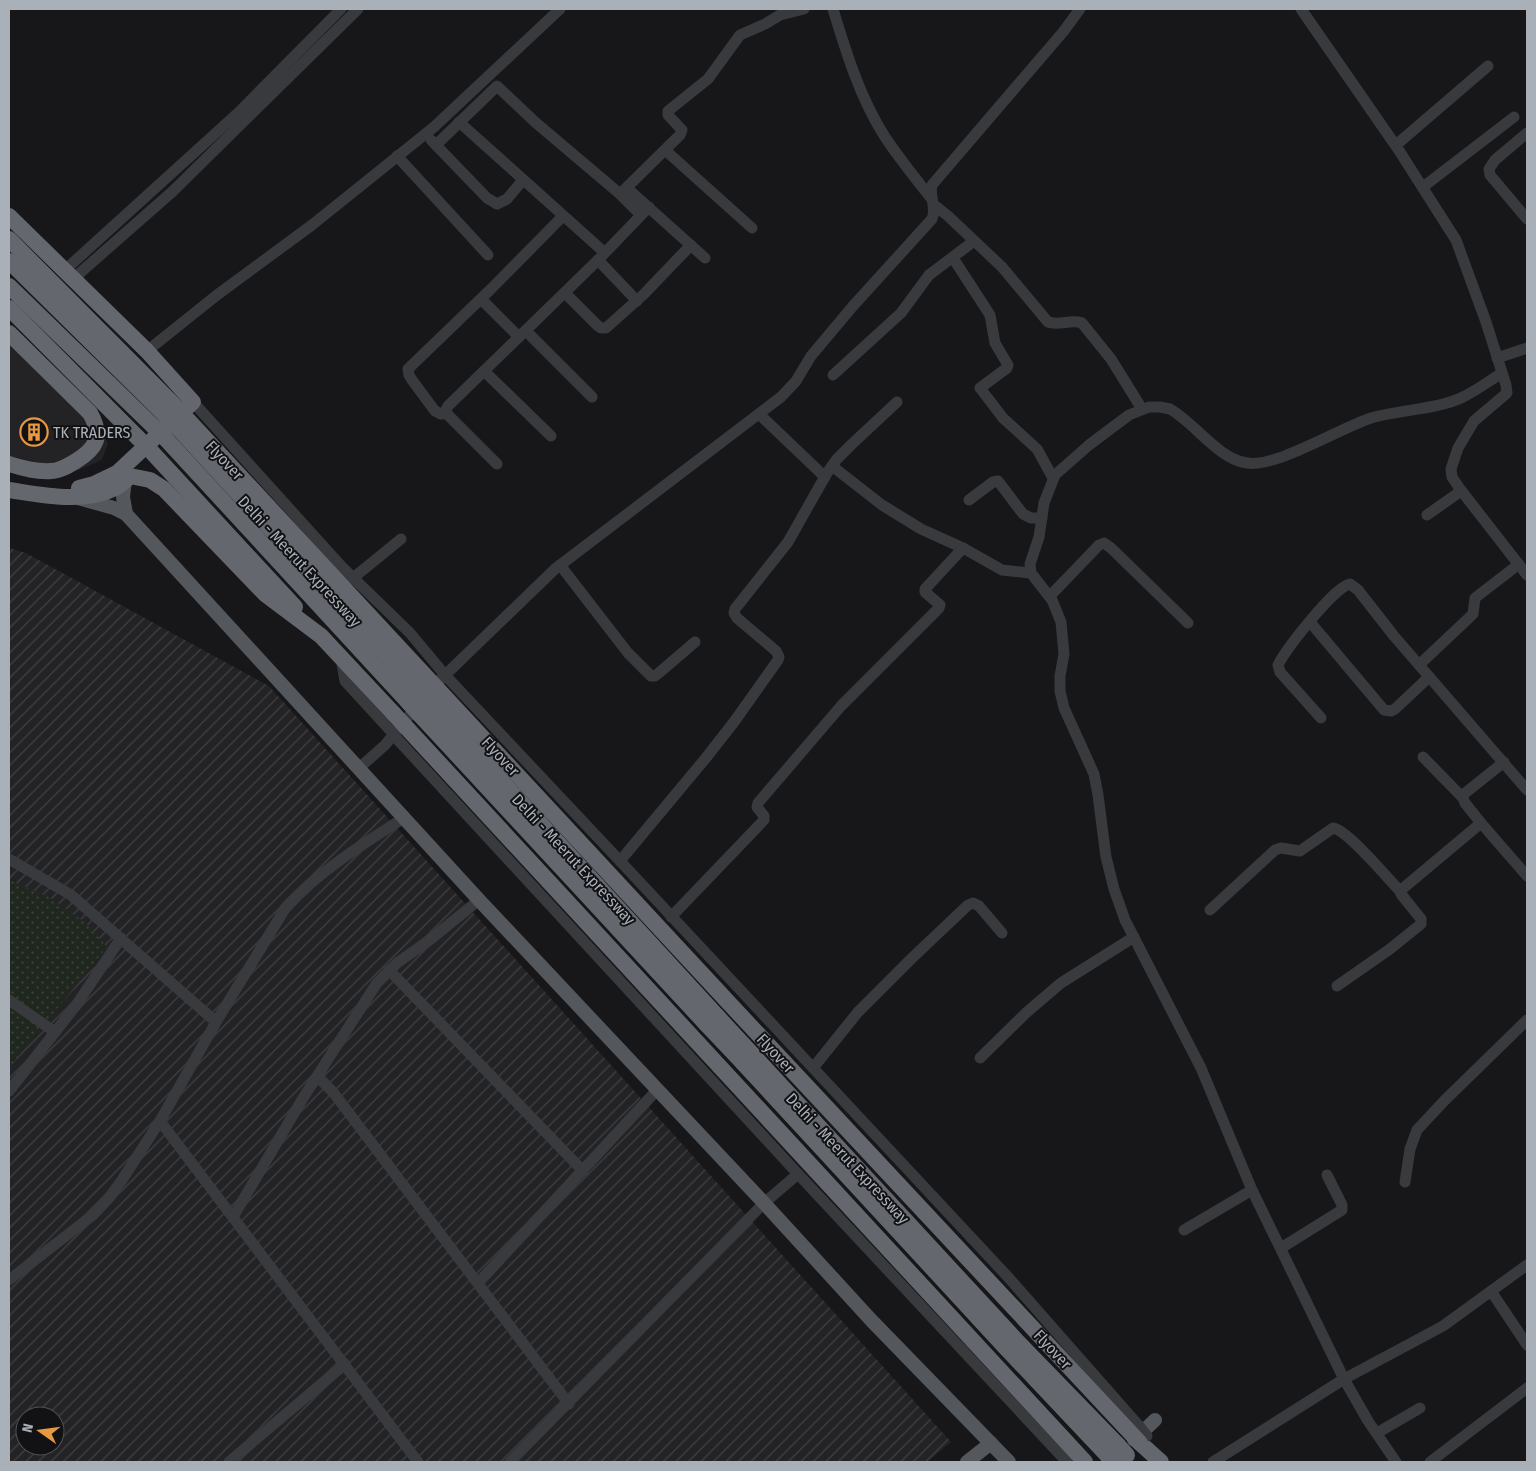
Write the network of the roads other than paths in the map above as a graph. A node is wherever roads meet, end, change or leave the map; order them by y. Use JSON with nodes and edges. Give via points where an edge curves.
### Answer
{"nodes":[{"id":1,"x":342,"y":9,"type":"edge"},
{"id":2,"x":358,"y":9,"type":"edge"},
{"id":3,"x":560,"y":9,"type":"edge"},
{"id":4,"x":804,"y":9,"type":"edge"},
{"id":5,"x":833,"y":9,"type":"edge"},
{"id":6,"x":1080,"y":9,"type":"edge"},
{"id":7,"x":1301,"y":9,"type":"edge"},
{"id":8,"x":1488,"y":66,"type":"dead end"},
{"id":9,"x":1514,"y":118,"type":"dead end"},
{"id":10,"x":459,"y":122,"type":"junction"},
{"id":11,"x":425,"y":134,"type":"junction"},
{"id":12,"x":1526,"y":137,"type":"edge"},
{"id":13,"x":436,"y":145,"type":"junction"},
{"id":14,"x":1396,"y":146,"type":"junction"},
{"id":15,"x":666,"y":150,"type":"junction"},
{"id":16,"x":398,"y":156,"type":"junction"},
{"id":17,"x":523,"y":180,"type":"junction"},
{"id":18,"x":1422,"y":187,"type":"junction"},
{"id":19,"x":624,"y":191,"type":"junction"},
{"id":20,"x":932,"y":201,"type":"junction"},
{"id":21,"x":136,"y":205,"type":"junction"},
{"id":22,"x":645,"y":211,"type":"junction"},
{"id":23,"x":9,"y":216,"type":"edge"},
{"id":24,"x":145,"y":216,"type":"junction"},
{"id":25,"x":563,"y":216,"type":"junction"},
{"id":26,"x":1527,"y":219,"type":"edge"},
{"id":27,"x":752,"y":228,"type":"dead end"},
{"id":28,"x":9,"y":239,"type":"edge"},
{"id":29,"x":974,"y":242,"type":"junction"},
{"id":30,"x":691,"y":245,"type":"junction"},
{"id":31,"x":488,"y":255,"type":"dead end"},
{"id":32,"x":601,"y":256,"type":"junction"},
{"id":33,"x":705,"y":258,"type":"dead end"},
{"id":34,"x":952,"y":258,"type":"junction"},
{"id":35,"x":9,"y":262,"type":"edge"},
{"id":36,"x":69,"y":275,"type":"junction"},
{"id":37,"x":9,"y":286,"type":"edge"},
{"id":38,"x":565,"y":293,"type":"junction"},
{"id":39,"x":481,"y":299,"type":"junction"},
{"id":40,"x":637,"y":300,"type":"junction"},
{"id":41,"x":9,"y":308,"type":"edge"},
{"id":42,"x":9,"y":333,"type":"edge"},
{"id":43,"x":523,"y":334,"type":"junction"},
{"id":44,"x":1527,"y":348,"type":"edge"},
{"id":45,"x":147,"y":351,"type":"junction"},
{"id":46,"x":1497,"y":358,"type":"junction"},
{"id":47,"x":484,"y":371,"type":"junction"},
{"id":48,"x":1502,"y":372,"type":"junction"},
{"id":49,"x":834,"y":375,"type":"dead end"},
{"id":50,"x":592,"y":397,"type":"dead end"},
{"id":51,"x":193,"y":402,"type":"junction"},
{"id":52,"x":898,"y":402,"type":"dead end"},
{"id":53,"x":1142,"y":409,"type":"junction"},
{"id":54,"x":446,"y":413,"type":"junction"},
{"id":55,"x":759,"y":414,"type":"junction"},
{"id":56,"x":165,"y":427,"type":"junction"},
{"id":57,"x":551,"y":436,"type":"dead end"},
{"id":58,"x":498,"y":464,"type":"dead end"},
{"id":59,"x":9,"y":465,"type":"edge"},
{"id":60,"x":832,"y":466,"type":"junction"},
{"id":61,"x":128,"y":478,"type":"junction"},
{"id":62,"x":825,"y":478,"type":"junction"},
{"id":63,"x":1053,"y":478,"type":"junction"},
{"id":64,"x":9,"y":486,"type":"edge"},
{"id":65,"x":9,"y":490,"type":"edge"},
{"id":66,"x":1461,"y":491,"type":"junction"},
{"id":67,"x":76,"y":493,"type":"junction"},
{"id":68,"x":969,"y":500,"type":"dead end"},
{"id":69,"x":126,"y":514,"type":"junction"},
{"id":70,"x":1427,"y":515,"type":"dead end"},
{"id":71,"x":1042,"y":518,"type":"junction"},
{"id":72,"x":401,"y":539,"type":"dead end"},
{"id":73,"x":963,"y":548,"type":"junction"},
{"id":74,"x":1519,"y":564,"type":"junction"},
{"id":75,"x":560,"y":565,"type":"junction"},
{"id":76,"x":1031,"y":573,"type":"junction"},
{"id":77,"x":1527,"y":575,"type":"edge"},
{"id":78,"x":353,"y":578,"type":"junction"},
{"id":79,"x":1050,"y":596,"type":"junction"},
{"id":80,"x":1310,"y":622,"type":"junction"},
{"id":81,"x":1188,"y":623,"type":"dead end"},
{"id":82,"x":321,"y":636,"type":"junction"},
{"id":83,"x":695,"y":642,"type":"dead end"},
{"id":84,"x":341,"y":657,"type":"junction"},
{"id":85,"x":1419,"y":664,"type":"junction"},
{"id":86,"x":445,"y":675,"type":"junction"},
{"id":87,"x":1429,"y":677,"type":"junction"},
{"id":88,"x":1321,"y":718,"type":"dead end"},
{"id":89,"x":1423,"y":757,"type":"dead end"},
{"id":90,"x":1504,"y":762,"type":"junction"},
{"id":91,"x":358,"y":769,"type":"junction"},
{"id":92,"x":1527,"y":790,"type":"edge"},
{"id":93,"x":1463,"y":798,"type":"junction"},
{"id":94,"x":404,"y":818,"type":"junction"},
{"id":95,"x":1481,"y":823,"type":"junction"},
{"id":96,"x":9,"y":859,"type":"edge"},
{"id":97,"x":620,"y":861,"type":"junction"},
{"id":98,"x":1524,"y":863,"type":"edge"},
{"id":99,"x":1527,"y":876,"type":"edge"},
{"id":100,"x":1401,"y":892,"type":"junction"},
{"id":101,"x":479,"y":900,"type":"junction"},
{"id":102,"x":1210,"y":910,"type":"dead end"},
{"id":103,"x":672,"y":917,"type":"junction"},
{"id":104,"x":1002,"y":933,"type":"dead end"},
{"id":105,"x":1134,"y":937,"type":"junction"},
{"id":106,"x":122,"y":938,"type":"junction"},
{"id":107,"x":388,"y":970,"type":"junction"},
{"id":108,"x":1337,"y":986,"type":"dead end"},
{"id":109,"x":9,"y":1000,"type":"edge"},
{"id":110,"x":752,"y":1003,"type":"junction"},
{"id":111,"x":1527,"y":1020,"type":"edge"},
{"id":112,"x":769,"y":1021,"type":"junction"},
{"id":113,"x":216,"y":1022,"type":"junction"},
{"id":114,"x":55,"y":1032,"type":"junction"},
{"id":115,"x":980,"y":1058,"type":"dead end"},
{"id":116,"x":692,"y":1059,"type":"junction"},
{"id":117,"x":813,"y":1068,"type":"junction"},
{"id":118,"x":318,"y":1077,"type":"junction"},
{"id":119,"x":709,"y":1077,"type":"junction"},
{"id":120,"x":657,"y":1090,"type":"junction"},
{"id":121,"x":9,"y":1091,"type":"edge"},
{"id":122,"x":160,"y":1121,"type":"junction"},
{"id":123,"x":583,"y":1171,"type":"junction"},
{"id":124,"x":798,"y":1174,"type":"junction"},
{"id":125,"x":1327,"y":1175,"type":"dead end"},
{"id":126,"x":1405,"y":1182,"type":"dead end"},
{"id":127,"x":1252,"y":1190,"type":"junction"},
{"id":128,"x":764,"y":1203,"type":"junction"},
{"id":129,"x":233,"y":1217,"type":"junction"},
{"id":130,"x":1184,"y":1230,"type":"dead end"},
{"id":131,"x":1281,"y":1248,"type":"junction"},
{"id":132,"x":1527,"y":1265,"type":"edge"},
{"id":133,"x":11,"y":1274,"type":"edge"},
{"id":134,"x":478,"y":1283,"type":"junction"},
{"id":135,"x":1491,"y":1291,"type":"junction"},
{"id":136,"x":1527,"y":1345,"type":"edge"},
{"id":137,"x":345,"y":1364,"type":"junction"},
{"id":138,"x":1344,"y":1379,"type":"junction"},
{"id":139,"x":1527,"y":1388,"type":"edge"},
{"id":140,"x":569,"y":1404,"type":"junction"},
{"id":141,"x":1420,"y":1408,"type":"dead end"},
{"id":142,"x":1155,"y":1420,"type":"dead end"},
{"id":143,"x":1376,"y":1433,"type":"junction"},
{"id":144,"x":991,"y":1443,"type":"junction"},
{"id":145,"x":1150,"y":1449,"type":"edge"},
{"id":146,"x":1118,"y":1457,"type":"edge"},
{"id":147,"x":1001,"y":1460,"type":"edge"},
{"id":148,"x":229,"y":1462,"type":"edge"},
{"id":149,"x":418,"y":1462,"type":"edge"},
{"id":150,"x":510,"y":1462,"type":"edge"},
{"id":151,"x":967,"y":1462,"type":"edge"},
{"id":152,"x":1067,"y":1462,"type":"edge"},
{"id":153,"x":1085,"y":1462,"type":"edge"},
{"id":154,"x":1213,"y":1462,"type":"edge"},
{"id":155,"x":1396,"y":1462,"type":"edge"},
{"id":156,"x":1430,"y":1462,"type":"edge"}],
"edges":[{"from":1,"to":21,"type":"street","via":[[239,112]]},
{"from":2,"to":24,"type":"street"},
{"from":3,"to":11,"type":"street"},
{"from":4,"to":15,"type":"street","via":[[780,15],[737,37],[708,79],[668,111],[682,132]]},
{"from":5,"to":20,"type":"street","via":[[853,71],[876,120]]},
{"from":6,"to":20,"type":"street","via":[[932,185]]},
{"from":7,"to":14,"type":"street"},
{"from":8,"to":14,"type":"street"},
{"from":9,"to":18,"type":"street"},
{"from":10,"to":13,"type":"street"},
{"from":10,"to":17,"type":"street"},
{"from":10,"to":19,"type":"street","via":[[497,86],[535,122]]},
{"from":11,"to":13,"type":"street"},
{"from":11,"to":16,"type":"street"},
{"from":12,"to":26,"type":"street","via":[[1495,160],[1489,169],[1490,175]]},
{"from":13,"to":17,"type":"street","via":[[487,198],[497,204],[507,200]]},
{"from":14,"to":18,"type":"street"},
{"from":15,"to":19,"type":"street"},
{"from":15,"to":27,"type":"street"},
{"from":16,"to":31,"type":"street"},
{"from":16,"to":45,"type":"street"},
{"from":17,"to":25,"type":"street"},
{"from":18,"to":46,"type":"street","via":[[1460,248]]},
{"from":19,"to":22,"type":"street"},
{"from":20,"to":29,"type":"street"},
{"from":20,"to":55,"type":"street","via":[[935,210],[932,219],[824,340],[790,388]]},
{"from":21,"to":24,"type":"street"},
{"from":21,"to":36,"type":"street"},
{"from":22,"to":30,"type":"street"},
{"from":22,"to":32,"type":"street"},
{"from":23,"to":36,"type":"highway"},
{"from":24,"to":36,"type":"street"},
{"from":25,"to":32,"type":"street"},
{"from":25,"to":39,"type":"street"},
{"from":28,"to":145,"type":"highway","name":"Flyover","bridge":true,"via":[[187,418],[715,988]]},
{"from":29,"to":34,"type":"street"},
{"from":29,"to":53,"type":"street","via":[[1002,267],[1048,322],[1082,324],[1111,358]]},
{"from":30,"to":33,"type":"street"},
{"from":30,"to":40,"type":"street"},
{"from":32,"to":38,"type":"street"},
{"from":32,"to":40,"type":"street"},
{"from":34,"to":49,"type":"street","via":[[929,275],[901,313]]},
{"from":34,"to":63,"type":"street","via":[[990,315],[995,343],[1008,365],[980,388],[1008,424],[1037,449]]},
{"from":35,"to":56,"type":"highway","name":"Delhi - Meerut Expressway"},
{"from":36,"to":45,"type":"highway"},
{"from":37,"to":56,"type":"highway","name":"Delhi - Meerut Expressway"},
{"from":38,"to":40,"type":"street","via":[[601,328],[611,325]]},
{"from":38,"to":43,"type":"street"},
{"from":39,"to":43,"type":"street"},
{"from":39,"to":54,"type":"street","via":[[408,369],[435,410]]},
{"from":41,"to":82,"type":"highway","bridge":true,"via":[[149,449]]},
{"from":42,"to":59,"type":"highway","via":[[90,413],[96,423],[97,434],[96,442],[87,454],[53,471]]},
{"from":43,"to":47,"type":"street"},
{"from":43,"to":50,"type":"street"},
{"from":44,"to":46,"type":"street"},
{"from":45,"to":51,"type":"highway"},
{"from":46,"to":48,"type":"street"},
{"from":47,"to":54,"type":"street","via":[[448,406]]},
{"from":47,"to":57,"type":"street"},
{"from":48,"to":53,"type":"street","via":[[1463,397],[1369,419],[1258,464],[1232,458],[1170,409]]},
{"from":48,"to":66,"type":"street","via":[[1507,393],[1474,421],[1453,460],[1452,477]]},
{"from":51,"to":67,"type":"highway","via":[[117,473]]},
{"from":51,"to":78,"type":"street"},
{"from":52,"to":60,"type":"street"},
{"from":53,"to":63,"type":"street","via":[[1114,425]]},
{"from":54,"to":58,"type":"street"},
{"from":55,"to":62,"type":"street"},
{"from":55,"to":75,"type":"street"},
{"from":56,"to":146,"type":"highway","name":"Delhi - Meerut Expressway","bridge":true,"via":[[748,1058],[991,1332]]},
{"from":59,"to":64,"type":"highway","via":[[18,475],[17,482]]},
{"from":60,"to":62,"type":"street"},
{"from":60,"to":73,"type":"street","via":[[882,505],[921,529]]},
{"from":61,"to":67,"type":"highway","via":[[106,492]]},
{"from":61,"to":69,"type":"main road","via":[[123,497]]},
{"from":61,"to":82,"type":"highway","via":[[150,480],[164,489],[265,594]]},
{"from":62,"to":97,"type":"street","via":[[788,542],[734,613],[776,651],[778,660],[705,759]]},
{"from":63,"to":71,"type":"street"},
{"from":65,"to":67,"type":"highway"},
{"from":66,"to":70,"type":"street"},
{"from":66,"to":74,"type":"street"},
{"from":67,"to":69,"type":"main road"},
{"from":68,"to":71,"type":"street","via":[[998,481],[1023,514]]},
{"from":69,"to":91,"type":"main road"},
{"from":71,"to":76,"type":"street","via":[[1030,564]]},
{"from":72,"to":78,"type":"street"},
{"from":73,"to":76,"type":"street","via":[[1002,570]]},
{"from":73,"to":103,"type":"street","via":[[925,589],[940,605],[939,608],[841,706],[758,803],[764,820]]},
{"from":74,"to":77,"type":"street"},
{"from":74,"to":85,"type":"street","via":[[1476,598],[1475,612]]},
{"from":75,"to":83,"type":"street","via":[[651,676]]},
{"from":75,"to":86,"type":"street"},
{"from":76,"to":79,"type":"street"},
{"from":78,"to":86,"type":"street","via":[[410,633]]},
{"from":79,"to":81,"type":"street","via":[[1104,543]]},
{"from":79,"to":105,"type":"street","via":[[1063,633],[1060,690],[1064,708],[1094,774],[1106,857],[1114,889]]},
{"from":80,"to":85,"type":"street","via":[[1343,587],[1350,584]]},
{"from":80,"to":87,"type":"street","via":[[1387,711],[1395,708]]},
{"from":80,"to":88,"type":"street","via":[[1281,658],[1278,669]]},
{"from":82,"to":84,"type":"highway"},
{"from":84,"to":116,"type":"street","bridge":true,"via":[[345,681]]},
{"from":84,"to":153,"type":"highway","bridge":true},
{"from":85,"to":87,"type":"street"},
{"from":86,"to":91,"type":"street","via":[[385,744]]},
{"from":86,"to":97,"type":"street"},
{"from":87,"to":90,"type":"street"},
{"from":89,"to":93,"type":"street"},
{"from":90,"to":92,"type":"street"},
{"from":90,"to":93,"type":"street"},
{"from":91,"to":94,"type":"main road"},
{"from":93,"to":95,"type":"street"},
{"from":94,"to":101,"type":"main road"},
{"from":94,"to":113,"type":"street","via":[[343,858],[294,898]]},
{"from":95,"to":98,"type":"street"},
{"from":95,"to":100,"type":"street"},
{"from":96,"to":106,"type":"street","via":[[72,895]]},
{"from":97,"to":103,"type":"street"},
{"from":98,"to":99,"type":"street"},
{"from":100,"to":102,"type":"street","via":[[1353,842],[1333,828],[1300,851],[1278,848]]},
{"from":100,"to":108,"type":"street","via":[[1421,919],[1421,924]]},
{"from":101,"to":107,"type":"street"},
{"from":101,"to":120,"type":"main road"},
{"from":103,"to":110,"type":"street"},
{"from":104,"to":117,"type":"street","via":[[979,906],[968,905],[858,1012]]},
{"from":105,"to":115,"type":"street","via":[[1061,983]]},
{"from":105,"to":127,"type":"street","via":[[1202,1068]]},
{"from":106,"to":113,"type":"street"},
{"from":106,"to":114,"type":"street"},
{"from":107,"to":118,"type":"street"},
{"from":107,"to":123,"type":"street"},
{"from":109,"to":114,"type":"street"},
{"from":110,"to":112,"type":"street"},
{"from":110,"to":116,"type":"street"},
{"from":111,"to":126,"type":"street","via":[[1416,1130]]},
{"from":112,"to":117,"type":"street"},
{"from":112,"to":119,"type":"street"},
{"from":113,"to":122,"type":"street"},
{"from":114,"to":121,"type":"street"},
{"from":116,"to":119,"type":"street"},
{"from":117,"to":145,"type":"street","bridge":true,"via":[[1008,1277],[1138,1426]]},
{"from":118,"to":129,"type":"street","via":[[284,1128]]},
{"from":118,"to":134,"type":"street","via":[[333,1092]]},
{"from":119,"to":124,"type":"street"},
{"from":120,"to":123,"type":"street"},
{"from":120,"to":128,"type":"main road"},
{"from":122,"to":129,"type":"street"},
{"from":122,"to":133,"type":"street","via":[[110,1198]]},
{"from":123,"to":134,"type":"street"},
{"from":124,"to":128,"type":"street"},
{"from":124,"to":152,"type":"street"},
{"from":125,"to":131,"type":"street","via":[[1342,1210]]},
{"from":127,"to":130,"type":"street"},
{"from":127,"to":131,"type":"street"},
{"from":128,"to":140,"type":"street"},
{"from":128,"to":144,"type":"main road","via":[[871,1320]]},
{"from":129,"to":137,"type":"street"},
{"from":131,"to":138,"type":"street"},
{"from":132,"to":135,"type":"street"},
{"from":134,"to":140,"type":"street"},
{"from":135,"to":136,"type":"street"},
{"from":135,"to":138,"type":"street","via":[[1443,1326]]},
{"from":137,"to":148,"type":"street"},
{"from":137,"to":149,"type":"street"},
{"from":138,"to":143,"type":"street"},
{"from":138,"to":154,"type":"street"},
{"from":139,"to":156,"type":"street"},
{"from":140,"to":150,"type":"street"},
{"from":141,"to":143,"type":"street"},
{"from":142,"to":146,"type":"main road"},
{"from":143,"to":155,"type":"street"},
{"from":144,"to":147,"type":"main road"},
{"from":144,"to":151,"type":"main road"}]}
